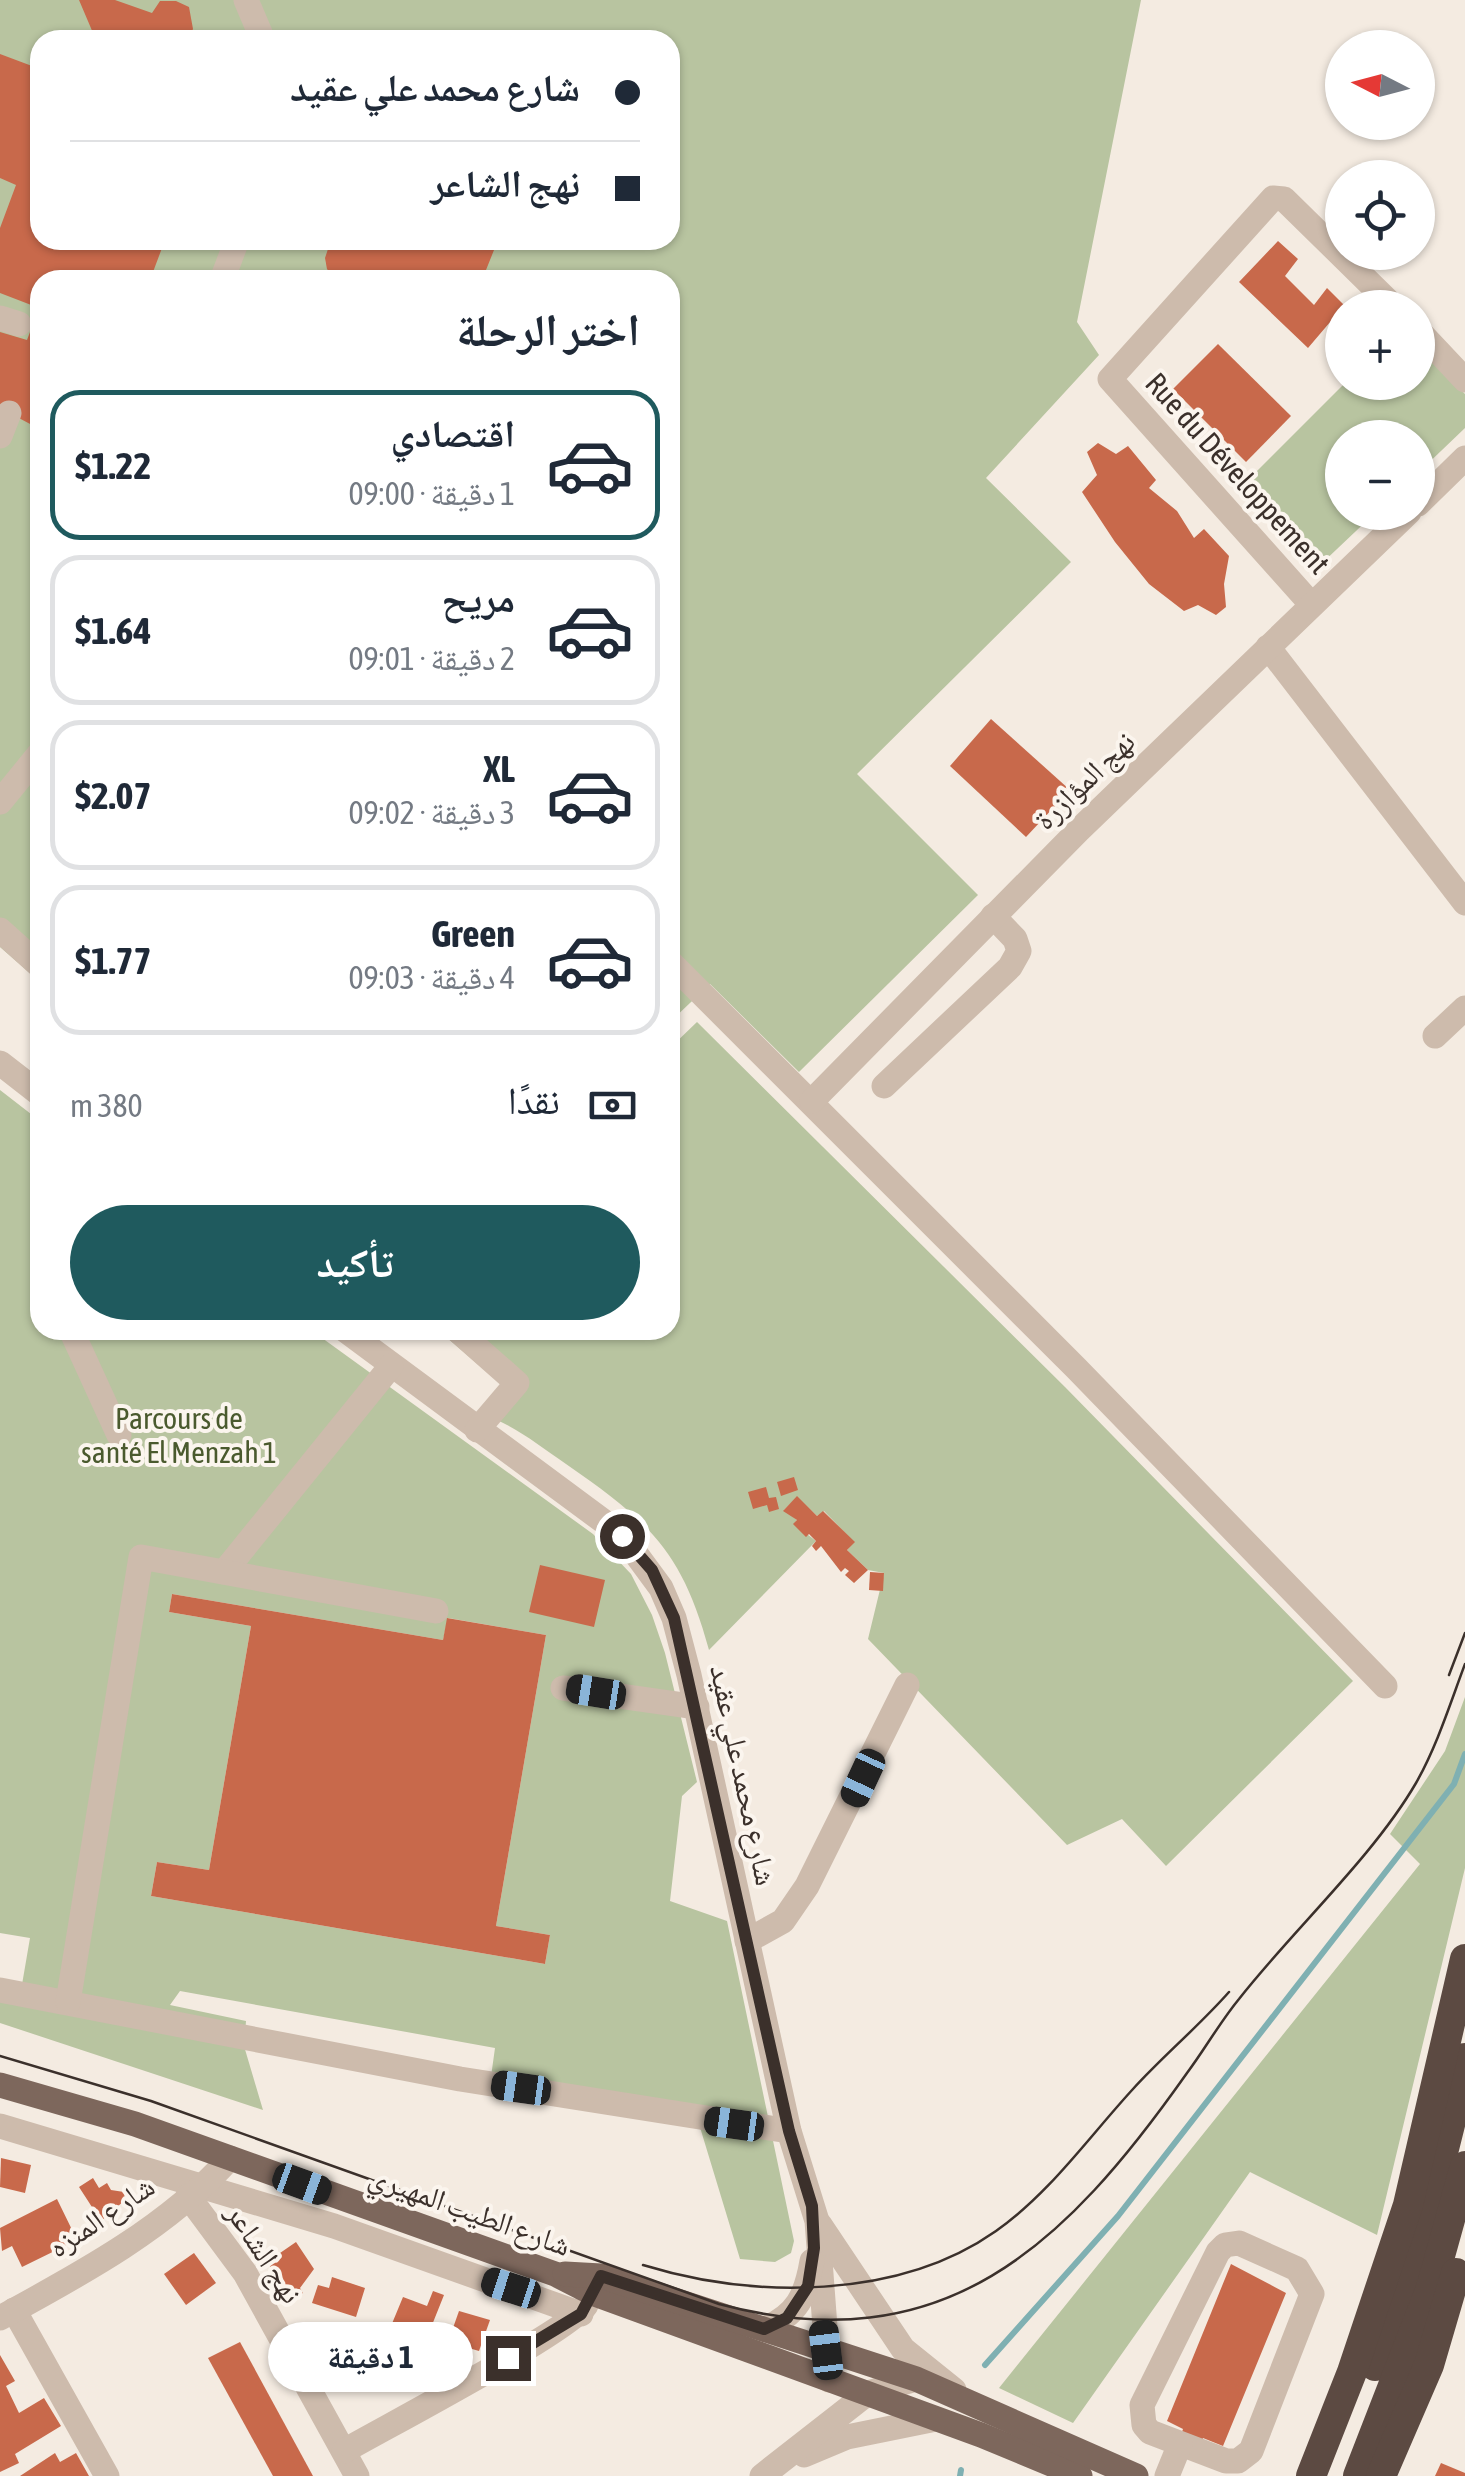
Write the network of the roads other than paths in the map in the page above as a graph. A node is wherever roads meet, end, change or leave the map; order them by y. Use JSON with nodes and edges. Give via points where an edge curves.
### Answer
{"nodes":[{"id":1,"x":246,"y":0,"type":"edge"},
{"id":2,"x":260,"y":30,"type":"edge"},
{"id":3,"x":1377,"y":290,"type":"edge"},
{"id":4,"x":1435,"y":348,"type":"edge"},
{"id":5,"x":1465,"y":380,"type":"edge"},
{"id":6,"x":1465,"y":458,"type":"edge"},
{"id":7,"x":1435,"y":487,"type":"edge"},
{"id":8,"x":1390,"y":530,"type":"edge"},
{"id":9,"x":1311,"y":604,"type":"junction"},
{"id":10,"x":1268,"y":647,"type":"junction"},
{"id":11,"x":30,"y":765,"type":"edge"},
{"id":12,"x":0,"y":802,"type":"edge"},
{"id":13,"x":1465,"y":903,"type":"edge"},
{"id":14,"x":993,"y":916,"type":"junction"},
{"id":15,"x":0,"y":930,"type":"edge"},
{"id":16,"x":30,"y":957,"type":"edge"},
{"id":17,"x":680,"y":972,"type":"edge"},
{"id":18,"x":1465,"y":1008,"type":"edge"},
{"id":19,"x":1435,"y":1036,"type":"dead end"},
{"id":20,"x":0,"y":1063,"type":"edge"},
{"id":21,"x":30,"y":1086,"type":"edge"},
{"id":22,"x":884,"y":1086,"type":"dead end"},
{"id":23,"x":812,"y":1101,"type":"junction"},
{"id":24,"x":76,"y":1340,"type":"edge"},
{"id":25,"x":358,"y":1340,"type":"edge"},
{"id":26,"x":468,"y":1340,"type":"edge"},
{"id":27,"x":390,"y":1366,"type":"junction"},
{"id":28,"x":477,"y":1430,"type":"junction"},
{"id":29,"x":119,"y":1436,"type":"dead end"},
{"id":30,"x":224,"y":1572,"type":"junction"},
{"id":31,"x":436,"y":1611,"type":"dead end"},
{"id":32,"x":907,"y":1684,"type":"dead end"},
{"id":33,"x":1385,"y":1686,"type":"dead end"},
{"id":34,"x":563,"y":1688,"type":"dead end"},
{"id":35,"x":697,"y":1707,"type":"junction"},
{"id":36,"x":747,"y":1941,"type":"junction"},
{"id":37,"x":1465,"y":1959,"type":"edge"},
{"id":38,"x":0,"y":1990,"type":"edge"},
{"id":39,"x":68,"y":2002,"type":"junction"},
{"id":40,"x":1465,"y":2058,"type":"edge"},
{"id":41,"x":0,"y":2085,"type":"edge"},
{"id":42,"x":0,"y":2126,"type":"edge"},
{"id":43,"x":789,"y":2131,"type":"junction"},
{"id":44,"x":230,"y":2158,"type":"junction"},
{"id":45,"x":1465,"y":2166,"type":"edge"},
{"id":46,"x":196,"y":2191,"type":"junction"},
{"id":47,"x":815,"y":2214,"type":"junction"},
{"id":48,"x":1465,"y":2244,"type":"edge"},
{"id":49,"x":592,"y":2294,"type":"junction"},
{"id":50,"x":7,"y":2314,"type":"edge"},
{"id":51,"x":764,"y":2329,"type":"junction"},
{"id":52,"x":826,"y":2350,"type":"junction"},
{"id":53,"x":916,"y":2379,"type":"junction"},
{"id":54,"x":830,"y":2380,"type":"junction"},
{"id":55,"x":868,"y":2393,"type":"junction"},
{"id":56,"x":1002,"y":2418,"type":"junction"},
{"id":57,"x":936,"y":2420,"type":"junction"},
{"id":58,"x":1180,"y":2444,"type":"junction"},
{"id":59,"x":344,"y":2451,"type":"junction"},
{"id":60,"x":1063,"y":2473,"type":"edge"},
{"id":61,"x":107,"y":2476,"type":"edge"},
{"id":62,"x":357,"y":2476,"type":"edge"},
{"id":63,"x":763,"y":2476,"type":"edge"},
{"id":64,"x":1136,"y":2476,"type":"edge"},
{"id":65,"x":1167,"y":2476,"type":"edge"},
{"id":66,"x":1312,"y":2476,"type":"edge"},
{"id":67,"x":1331,"y":2476,"type":"edge"},
{"id":68,"x":1358,"y":2476,"type":"edge"},
{"id":69,"x":1385,"y":2476,"type":"edge"}],
"edges":[{"from":1,"to":2,"type":"street"},
{"from":3,"to":9,"type":"street","name":"Rue du Développement","via":[[1284,199],[1273,198],[1110,380]]},
{"from":4,"to":5,"type":"street"},
{"from":6,"to":7,"type":"street"},
{"from":8,"to":9,"type":"street","name":"نهج المؤازرة"},
{"from":9,"to":10,"type":"street","name":"نهج المؤازرة"},
{"from":10,"to":13,"type":"street"},
{"from":10,"to":14,"type":"street","name":"نهج المؤازرة"},
{"from":11,"to":12,"type":"street"},
{"from":14,"to":22,"type":"street","via":[[1016,938],[1019,951],[1010,967]]},
{"from":14,"to":23,"type":"street","name":"نهج المؤازرة"},
{"from":15,"to":16,"type":"street"},
{"from":17,"to":23,"type":"street"},
{"from":18,"to":19,"type":"street"},
{"from":20,"to":21,"type":"street"},
{"from":23,"to":33,"type":"street"},
{"from":24,"to":29,"type":"street"},
{"from":25,"to":27,"type":"street","name":"شارع محمد علي عقيد"},
{"from":26,"to":28,"type":"street","via":[[517,1383]]},
{"from":27,"to":28,"type":"street","name":"شارع محمد علي عقيد"},
{"from":27,"to":30,"type":"street"},
{"from":28,"to":35,"type":"street","name":"شارع محمد علي عقيد","via":[[638,1551],[674,1618]]},
{"from":30,"to":31,"type":"street"},
{"from":30,"to":39,"type":"street","via":[[141,1557]]},
{"from":32,"to":36,"type":"street","via":[[807,1886],[783,1921]]},
{"from":34,"to":35,"type":"street"},
{"from":35,"to":36,"type":"street","name":"شارع محمد علي عقيد"},
{"from":36,"to":43,"type":"street","name":"شارع محمد علي عقيد"},
{"from":37,"to":66,"type":"highway","via":[[1408,2205]]},
{"from":38,"to":39,"type":"street"},
{"from":39,"to":43,"type":"street","via":[[460,2079]]},
{"from":40,"to":67,"type":"highway","via":[[1401,2299]]},
{"from":41,"to":44,"type":"main road","name":"شارع الطيب المهيري"},
{"from":42,"to":46,"type":"street"},
{"from":43,"to":47,"type":"street","name":"شارع محمد علي عقيد"},
{"from":44,"to":46,"type":"street","name":"شارع المنزه"},
{"from":44,"to":49,"type":"main road","name":"شارع الطيب المهيري","via":[[555,2274]]},
{"from":45,"to":68,"type":"highway","via":[[1431,2288]]},
{"from":46,"to":49,"type":"street"},
{"from":46,"to":50,"type":"street","name":"شارع المنزه","via":[[119,2250]]},
{"from":46,"to":59,"type":"street","name":"نهج الشاعر"},
{"from":47,"to":51,"type":"street","via":[[808,2286],[787,2318]]},
{"from":47,"to":52,"type":"street","name":"شارع محمد علي عقيد"},
{"from":47,"to":56,"type":"street","via":[[903,2350],[961,2396]]},
{"from":48,"to":69,"type":"highway","via":[[1429,2365]]},
{"from":49,"to":51,"type":"main road"},
{"from":49,"to":54,"type":"main road","name":"شارع الطيب المهيري"},
{"from":49,"to":59,"type":"street"},
{"from":50,"to":61,"type":"street"},
{"from":51,"to":52,"type":"main road"},
{"from":52,"to":53,"type":"main road"},
{"from":52,"to":54,"type":"street","name":"شارع محمد علي عقيد"},
{"from":53,"to":55,"type":"street"},
{"from":53,"to":56,"type":"main road"},
{"from":54,"to":55,"type":"main road","name":"شارع الطيب المهيري"},
{"from":55,"to":57,"type":"main road","name":"شارع الطيب المهيري"},
{"from":55,"to":63,"type":"street"},
{"from":56,"to":64,"type":"main road"},
{"from":57,"to":60,"type":"main road","name":"شارع الطيب المهيري"},
{"from":57,"to":63,"type":"street","via":[[847,2436]]},
{"from":58,"to":58,"type":"street","via":[[1150,2432],[1142,2405],[1218,2252],[1240,2243],[1296,2269],[1309,2285],[1311,2302],[1251,2451],[1226,2461]]},
{"from":58,"to":65,"type":"street"},
{"from":59,"to":62,"type":"street","name":"نهج الشاعر"}]}
